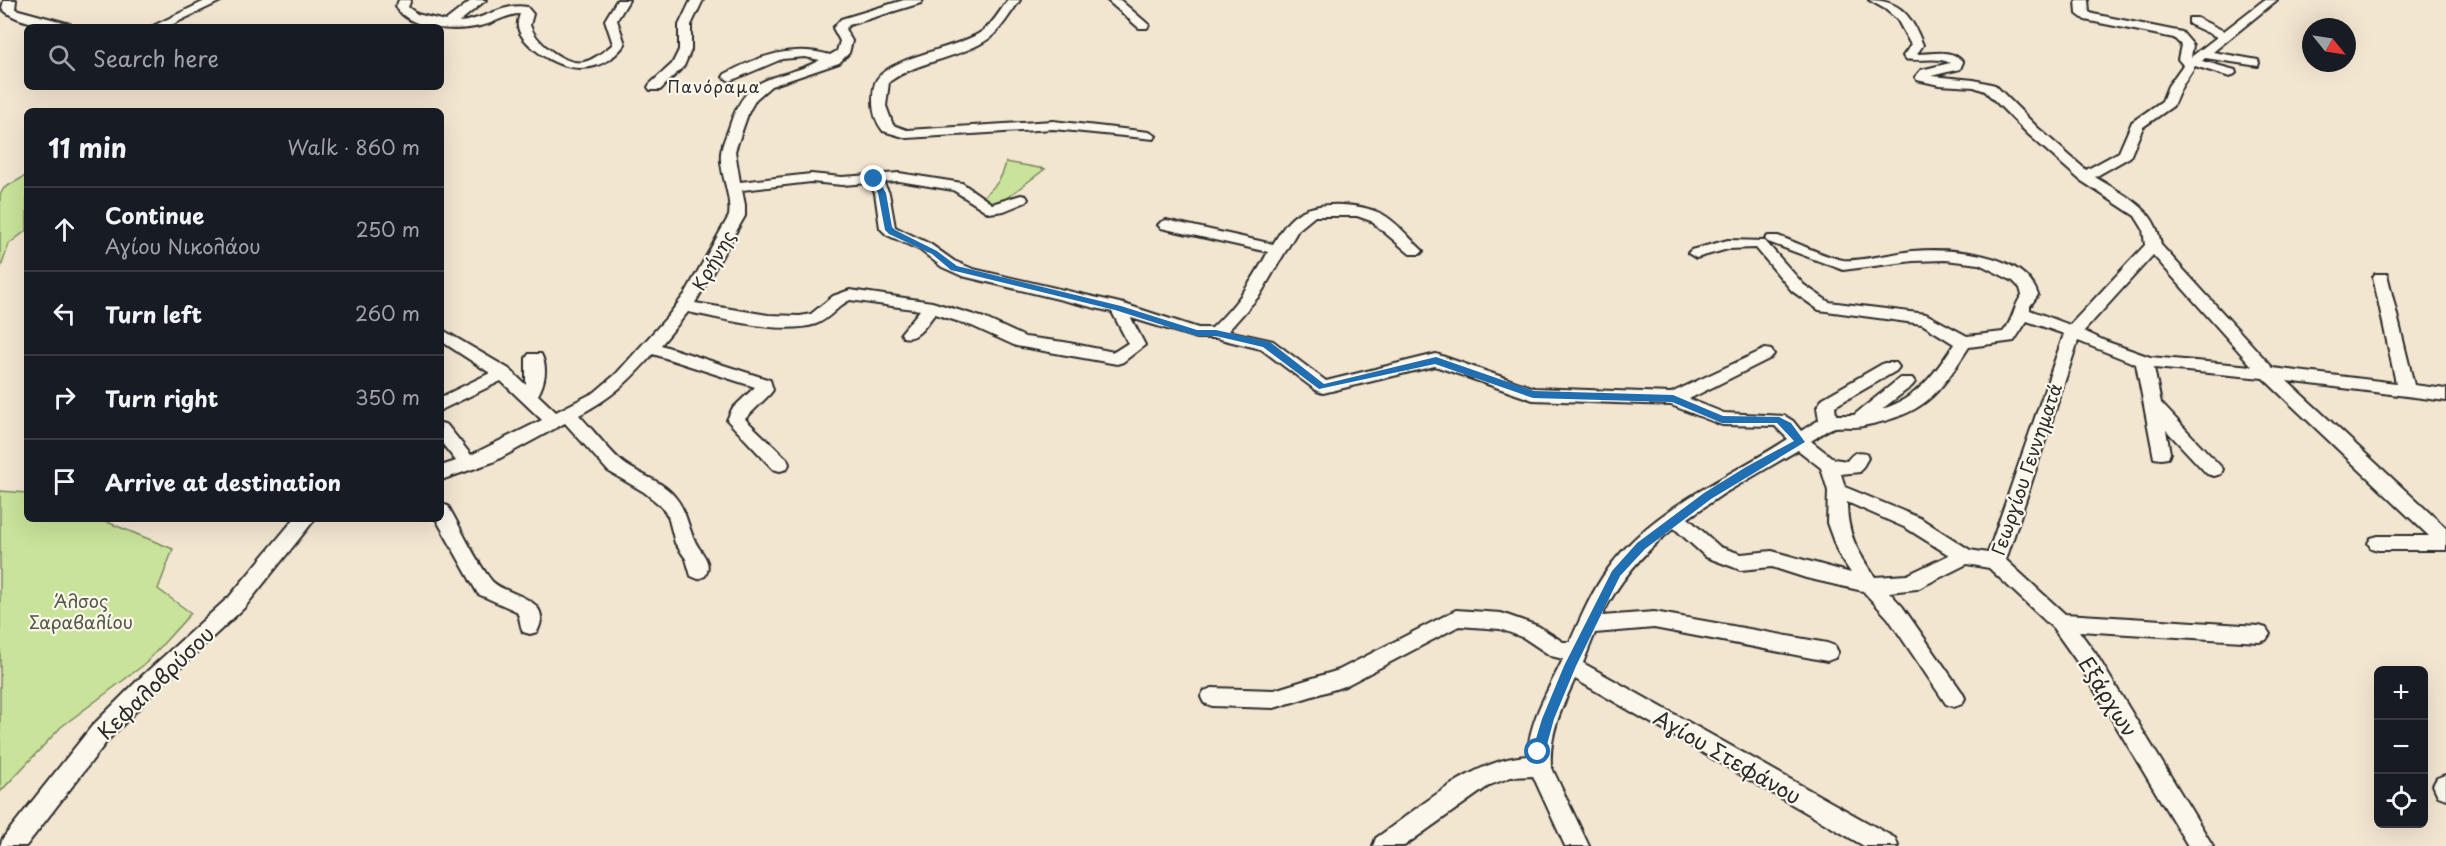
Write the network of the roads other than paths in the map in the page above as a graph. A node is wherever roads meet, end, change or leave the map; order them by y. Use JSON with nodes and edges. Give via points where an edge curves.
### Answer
{"nodes":[{"id":1,"x":10,"y":0,"type":"edge"},
{"id":2,"x":217,"y":0,"type":"edge"},
{"id":3,"x":405,"y":0,"type":"edge"},
{"id":4,"x":480,"y":0,"type":"edge"},
{"id":5,"x":623,"y":0,"type":"edge"},
{"id":6,"x":697,"y":0,"type":"edge"},
{"id":7,"x":916,"y":0,"type":"edge"},
{"id":8,"x":1014,"y":0,"type":"edge"},
{"id":9,"x":1113,"y":0,"type":"edge"},
{"id":10,"x":1875,"y":0,"type":"edge"},
{"id":11,"x":2082,"y":0,"type":"edge"},
{"id":12,"x":2271,"y":0,"type":"edge"},
{"id":13,"x":2193,"y":21,"type":"dead end"},
{"id":14,"x":54,"y":24,"type":"edge"},
{"id":15,"x":164,"y":24,"type":"edge"},
{"id":16,"x":440,"y":24,"type":"edge"},
{"id":17,"x":1143,"y":25,"type":"dead end"},
{"id":18,"x":446,"y":26,"type":"joint"},
{"id":19,"x":2225,"y":36,"type":"junction"},
{"id":20,"x":834,"y":60,"type":"junction"},
{"id":21,"x":2195,"y":60,"type":"junction"},
{"id":22,"x":2253,"y":63,"type":"dead end"},
{"id":23,"x":2230,"y":73,"type":"dead end"},
{"id":24,"x":735,"y":79,"type":"dead end"},
{"id":25,"x":654,"y":87,"type":"dead end"},
{"id":26,"x":1149,"y":136,"type":"dead end"},
{"id":27,"x":2085,"y":177,"type":"junction"},
{"id":28,"x":874,"y":179,"type":"junction"},
{"id":29,"x":734,"y":187,"type":"junction"},
{"id":30,"x":1021,"y":199,"type":"dead end"},
{"id":31,"x":1166,"y":225,"type":"dead end"},
{"id":32,"x":1773,"y":239,"type":"dead end"},
{"id":33,"x":2153,"y":246,"type":"junction"},
{"id":34,"x":1278,"y":250,"type":"junction"},
{"id":35,"x":1415,"y":251,"type":"dead end"},
{"id":36,"x":1696,"y":253,"type":"dead end"},
{"id":37,"x":2381,"y":277,"type":"dead end"},
{"id":38,"x":685,"y":306,"type":"junction"},
{"id":39,"x":932,"y":307,"type":"junction"},
{"id":40,"x":1118,"y":308,"type":"junction"},
{"id":41,"x":2022,"y":313,"type":"junction"},
{"id":42,"x":2073,"y":332,"type":"junction"},
{"id":43,"x":909,"y":333,"type":"dead end"},
{"id":44,"x":1216,"y":333,"type":"junction"},
{"id":45,"x":444,"y":340,"type":"edge"},
{"id":46,"x":1964,"y":342,"type":"junction"},
{"id":47,"x":650,"y":347,"type":"junction"},
{"id":48,"x":1765,"y":354,"type":"dead end"},
{"id":49,"x":535,"y":358,"type":"dead end"},
{"id":50,"x":2144,"y":361,"type":"junction"},
{"id":51,"x":1890,"y":367,"type":"dead end"},
{"id":52,"x":2268,"y":373,"type":"junction"},
{"id":53,"x":503,"y":374,"type":"junction"},
{"id":54,"x":1906,"y":382,"type":"dead end"},
{"id":55,"x":2407,"y":391,"type":"junction"},
{"id":56,"x":2446,"y":394,"type":"edge"},
{"id":57,"x":528,"y":396,"type":"junction"},
{"id":58,"x":1673,"y":399,"type":"junction"},
{"id":59,"x":444,"y":403,"type":"edge"},
{"id":60,"x":2152,"y":405,"type":"junction"},
{"id":61,"x":561,"y":418,"type":"junction"},
{"id":62,"x":1855,"y":421,"type":"junction"},
{"id":63,"x":1827,"y":422,"type":"junction"},
{"id":64,"x":444,"y":433,"type":"edge"},
{"id":65,"x":1800,"y":442,"type":"junction"},
{"id":66,"x":2161,"y":453,"type":"dead end"},
{"id":67,"x":1859,"y":458,"type":"dead end"},
{"id":68,"x":468,"y":464,"type":"junction"},
{"id":69,"x":780,"y":464,"type":"dead end"},
{"id":70,"x":1829,"y":465,"type":"junction"},
{"id":71,"x":2214,"y":469,"type":"dead end"},
{"id":72,"x":444,"y":472,"type":"edge"},
{"id":73,"x":1837,"y":491,"type":"junction"},
{"id":74,"x":444,"y":516,"type":"edge"},
{"id":75,"x":1676,"y":519,"type":"junction"},
{"id":76,"x":301,"y":522,"type":"edge"},
{"id":77,"x":2446,"y":541,"type":"edge"},
{"id":78,"x":2378,"y":543,"type":"dead end"},
{"id":79,"x":1965,"y":556,"type":"junction"},
{"id":80,"x":1995,"y":562,"type":"junction"},
{"id":81,"x":698,"y":571,"type":"dead end"},
{"id":82,"x":1870,"y":585,"type":"junction"},
{"id":83,"x":2060,"y":622,"type":"junction"},
{"id":84,"x":1588,"y":625,"type":"junction"},
{"id":85,"x":530,"y":626,"type":"dead end"},
{"id":86,"x":2259,"y":634,"type":"dead end"},
{"id":87,"x":1827,"y":652,"type":"dead end"},
{"id":88,"x":1573,"y":658,"type":"junction"},
{"id":89,"x":1212,"y":697,"type":"dead end"},
{"id":90,"x":1954,"y":698,"type":"dead end"},
{"id":91,"x":1540,"y":765,"type":"junction"},
{"id":92,"x":10,"y":841,"type":"edge"},
{"id":93,"x":1385,"y":846,"type":"edge"},
{"id":94,"x":1577,"y":846,"type":"edge"},
{"id":95,"x":1886,"y":846,"type":"edge"},
{"id":96,"x":2201,"y":846,"type":"edge"}],
"edges":[{"from":1,"to":14,"type":"street","via":[[9,10],[15,14]]},
{"from":2,"to":15,"type":"street"},
{"from":3,"to":16,"type":"street","via":[[402,7],[406,13]]},
{"from":4,"to":18,"type":"street"},
{"from":5,"to":18,"type":"street","via":[[611,20],[619,44],[582,66],[567,64],[534,43],[525,31],[527,14],[523,10],[471,24]]},
{"from":6,"to":25,"type":"street","via":[[685,25],[685,50],[678,66]]},
{"from":7,"to":20,"type":"street","via":[[840,25],[846,46]]},
{"from":8,"to":26,"type":"street","via":[[982,37],[883,80],[879,100],[887,128],[907,134],[1053,125]]},
{"from":9,"to":17,"type":"street"},
{"from":10,"to":27,"type":"street","via":[[1893,7],[1903,19],[1917,45],[1909,56],[1948,56],[1957,62],[1922,77],[1990,88]]},
{"from":11,"to":21,"type":"street","via":[[2083,14],[2089,17],[2178,35],[2187,45],[2184,59]]},
{"from":12,"to":19,"type":"street"},
{"from":13,"to":19,"type":"street"},
{"from":19,"to":21,"type":"street"},
{"from":20,"to":24,"type":"street","via":[[794,52],[756,63],[760,70]]},
{"from":20,"to":29,"type":"street","name":"Κρήνης","via":[[766,83],[751,97],[728,151]]},
{"from":21,"to":22,"type":"street"},
{"from":21,"to":23,"type":"street"},
{"from":21,"to":27,"type":"street","via":[[2175,86],[2168,104],[2137,125],[2125,154]]},
{"from":27,"to":33,"type":"street","via":[[2141,213],[2151,229]]},
{"from":28,"to":29,"type":"street","via":[[842,182],[812,178]]},
{"from":28,"to":30,"type":"street","via":[[899,177],[949,183],[989,209]]},
{"from":28,"to":40,"type":"street","via":[[882,193],[888,228],[954,268]]},
{"from":29,"to":38,"type":"street","name":"Κρήνης","via":[[738,212],[734,223]]},
{"from":31,"to":34,"type":"street"},
{"from":32,"to":41,"type":"street","via":[[1843,265],[1935,255],[1981,260],[2010,272],[2027,286],[2030,295]]},
{"from":33,"to":42,"type":"street","name":"Γεωργίου Γεννηματά"},
{"from":33,"to":52,"type":"street"},
{"from":34,"to":35,"type":"street","via":[[1306,214],[1355,211],[1376,216]]},
{"from":34,"to":44,"type":"street","via":[[1251,296]]},
{"from":36,"to":46,"type":"street","via":[[1726,244],[1760,244],[1798,288],[1825,306],[1926,320]]},
{"from":37,"to":55,"type":"street"},
{"from":38,"to":39,"type":"street","via":[[747,317],[803,321],[816,318],[838,298],[846,296]]},
{"from":38,"to":47,"type":"street","name":"Κρήνης"},
{"from":39,"to":40,"type":"street","via":[[1022,342],[1117,358],[1137,345]]},
{"from":39,"to":43,"type":"street"},
{"from":40,"to":44,"type":"street","via":[[1197,333]]},
{"from":41,"to":42,"type":"street"},
{"from":41,"to":46,"type":"street","via":[[2008,337]]},
{"from":42,"to":50,"type":"street"},
{"from":42,"to":80,"type":"street","name":"Γεωργίου Γεννηματά"},
{"from":44,"to":58,"type":"street","via":[[1266,345],[1323,387],[1436,360],[1533,394]]},
{"from":45,"to":53,"type":"street"},
{"from":46,"to":62,"type":"street","via":[[1935,386],[1918,402],[1902,410]]},
{"from":47,"to":61,"type":"street","name":"Κρήνης","via":[[609,390]]},
{"from":47,"to":69,"type":"street","via":[[764,384],[764,390],[738,413],[736,420]]},
{"from":48,"to":58,"type":"street"},
{"from":49,"to":57,"type":"street","via":[[537,378]]},
{"from":50,"to":52,"type":"street"},
{"from":50,"to":60,"type":"street"},
{"from":51,"to":63,"type":"street","via":[[1829,402]]},
{"from":52,"to":55,"type":"street"},
{"from":52,"to":77,"type":"street"},
{"from":53,"to":57,"type":"street"},
{"from":53,"to":59,"type":"street"},
{"from":54,"to":62,"type":"street"},
{"from":55,"to":56,"type":"street"},
{"from":57,"to":61,"type":"street"},
{"from":58,"to":65,"type":"street","via":[[1722,419],[1779,420]]},
{"from":60,"to":66,"type":"street"},
{"from":60,"to":71,"type":"street"},
{"from":61,"to":68,"type":"street","name":"Κρήνης"},
{"from":61,"to":81,"type":"street","via":[[615,466],[667,500],[677,515],[685,543],[696,558]]},
{"from":62,"to":63,"type":"street"},
{"from":63,"to":65,"type":"street"},
{"from":64,"to":68,"type":"street"},
{"from":65,"to":70,"type":"street"},
{"from":65,"to":75,"type":"street","via":[[1724,484]]},
{"from":67,"to":70,"type":"street","via":[[1853,467]]},
{"from":68,"to":72,"type":"street","name":"Κρήνης"},
{"from":70,"to":73,"type":"street"},
{"from":73,"to":79,"type":"street","via":[[1889,510]]},
{"from":73,"to":82,"type":"street","via":[[1837,522],[1848,553]]},
{"from":74,"to":85,"type":"street","via":[[485,588],[523,606],[530,615]]},
{"from":75,"to":82,"type":"street","name":"Γεωργίου Γεννηματά","via":[[1713,552],[1740,562],[1772,559]]},
{"from":75,"to":84,"type":"street","via":[[1628,559]]},
{"from":76,"to":92,"type":"street","name":"Κεφαλοβρύσου","via":[[237,602],[100,733]]},
{"from":77,"to":78,"type":"street"},
{"from":79,"to":80,"type":"street","name":"Γεωργίου Γεννηματά"},
{"from":79,"to":82,"type":"street","name":"Γεωργίου Γεννηματά","via":[[1910,583]]},
{"from":80,"to":83,"type":"street","name":"Εξάρχων"},
{"from":82,"to":90,"type":"street","via":[[1895,612]]},
{"from":83,"to":86,"type":"street"},
{"from":83,"to":96,"type":"street","name":"Εξάρχων","via":[[2088,660]]},
{"from":84,"to":87,"type":"street","via":[[1653,621]]},
{"from":84,"to":88,"type":"street"},
{"from":88,"to":89,"type":"street","name":"Αγίου Στεφάνου","via":[[1531,632],[1501,621],[1456,618],[1345,677],[1274,699]]},
{"from":88,"to":91,"type":"street","via":[[1540,744]]},
{"from":88,"to":95,"type":"street","name":"Αγίου Στεφάνου"},
{"from":91,"to":93,"type":"street","via":[[1509,767],[1482,778]]},
{"from":91,"to":94,"type":"street"}]}
